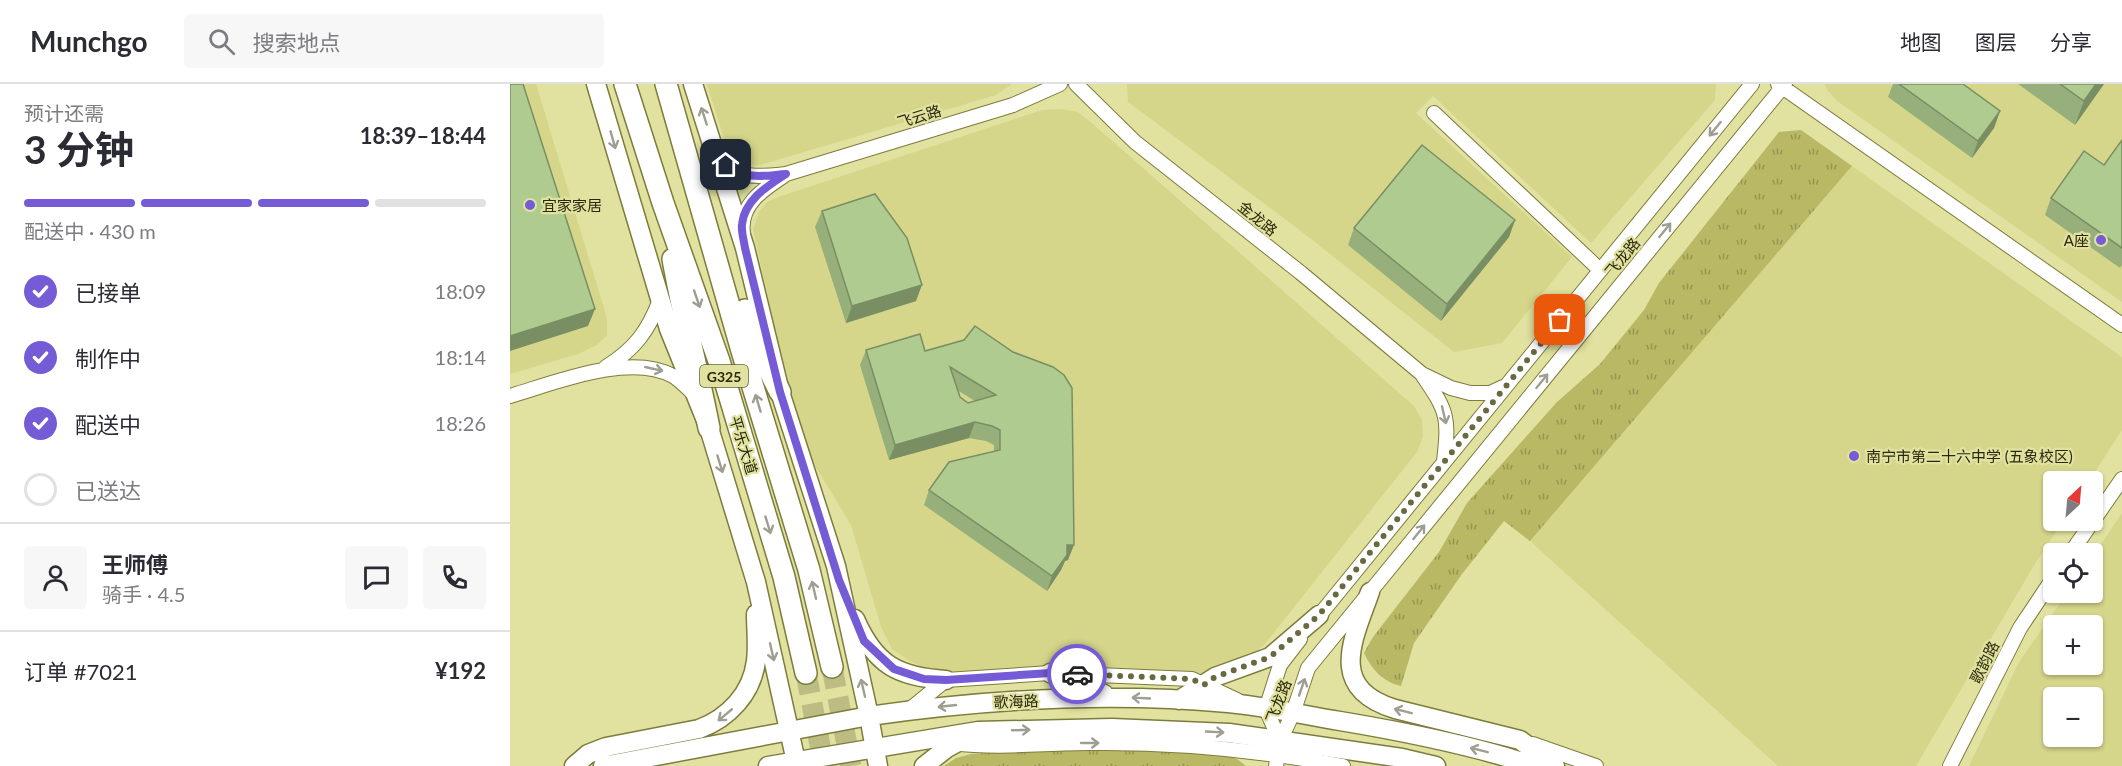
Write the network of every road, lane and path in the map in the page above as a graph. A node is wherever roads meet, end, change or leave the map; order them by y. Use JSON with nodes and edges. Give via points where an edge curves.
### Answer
{"nodes":[{"id":1,"x":596,"y":84,"type":"edge"},
{"id":2,"x":616,"y":84,"type":"edge"},
{"id":3,"x":625,"y":84,"type":"edge"},
{"id":4,"x":693,"y":84,"type":"edge"},
{"id":5,"x":1060,"y":84,"type":"edge"},
{"id":6,"x":1077,"y":84,"type":"edge"},
{"id":7,"x":1752,"y":84,"type":"edge"},
{"id":8,"x":666,"y":85,"type":"edge"},
{"id":9,"x":1782,"y":85,"type":"edge"},
{"id":10,"x":1434,"y":113,"type":"dead end"},
{"id":11,"x":642,"y":138,"type":"junction"},
{"id":12,"x":713,"y":146,"type":"junction"},
{"id":13,"x":786,"y":174,"type":"junction"},
{"id":14,"x":663,"y":203,"type":"junction"},
{"id":15,"x":707,"y":230,"type":"junction"},
{"id":16,"x":745,"y":248,"type":"junction"},
{"id":17,"x":1600,"y":270,"type":"junction"},
{"id":18,"x":660,"y":300,"type":"junction"},
{"id":19,"x":2122,"y":325,"type":"edge"},
{"id":20,"x":602,"y":369,"type":"junction"},
{"id":21,"x":1422,"y":374,"type":"junction"},
{"id":22,"x":1506,"y":386,"type":"junction"},
{"id":23,"x":780,"y":392,"type":"junction"},
{"id":24,"x":510,"y":396,"type":"edge"},
{"id":25,"x":696,"y":397,"type":"junction"},
{"id":26,"x":709,"y":428,"type":"junction"},
{"id":27,"x":1444,"y":462,"type":"junction"},
{"id":28,"x":2122,"y":479,"type":"edge"},
{"id":29,"x":2078,"y":543,"type":"edge"},
{"id":30,"x":839,"y":580,"type":"junction"},
{"id":31,"x":756,"y":582,"type":"junction"},
{"id":32,"x":1370,"y":592,"type":"junction"},
{"id":33,"x":2043,"y":594,"type":"edge"},
{"id":34,"x":1319,"y":615,"type":"junction"},
{"id":35,"x":832,"y":668,"type":"tunnel mouth"},
{"id":36,"x":806,"y":673,"type":"tunnel mouth"},
{"id":37,"x":1050,"y":673,"type":"junction"},
{"id":38,"x":946,"y":680,"type":"junction"},
{"id":39,"x":1204,"y":685,"type":"junction"},
{"id":40,"x":1112,"y":697,"type":"junction"},
{"id":41,"x":1179,"y":700,"type":"junction"},
{"id":42,"x":1258,"y":708,"type":"junction"},
{"id":43,"x":909,"y":710,"type":"junction"},
{"id":44,"x":1293,"y":713,"type":"junction"},
{"id":45,"x":869,"y":716,"type":"junction"},
{"id":46,"x":790,"y":731,"type":"junction"},
{"id":47,"x":978,"y":731,"type":"junction"},
{"id":48,"x":927,"y":739,"type":"junction"},
{"id":49,"x":1520,"y":740,"type":"junction"},
{"id":50,"x":956,"y":743,"type":"junction"},
{"id":51,"x":875,"y":747,"type":"junction"},
{"id":52,"x":1278,"y":754,"type":"edge"},
{"id":53,"x":797,"y":764,"type":"edge"},
{"id":54,"x":574,"y":766,"type":"edge"},
{"id":55,"x":603,"y":766,"type":"edge"},
{"id":56,"x":768,"y":766,"type":"edge"},
{"id":57,"x":878,"y":766,"type":"edge"},
{"id":58,"x":924,"y":766,"type":"edge"},
{"id":59,"x":1343,"y":766,"type":"edge"},
{"id":60,"x":1436,"y":766,"type":"edge"},
{"id":61,"x":1535,"y":766,"type":"edge"},
{"id":62,"x":1555,"y":766,"type":"edge"},
{"id":63,"x":1596,"y":766,"type":"edge"},
{"id":64,"x":1950,"y":766,"type":"edge"}],
"edges":[{"from":1,"to":18,"type":"main road","one_way":true},
{"from":2,"to":11,"type":"highway"},
{"from":3,"to":11,"type":"highway","name":"平乐大道","number":"G325"},
{"from":12,"to":4,"type":"main road","one_way":true},
{"from":5,"to":13,"type":"street","name":"飞云路","via":[[1013,105]]},
{"from":6,"to":21,"type":"street","name":"金龙路","via":[[1136,142]]},
{"from":7,"to":17,"type":"street","name":"飞龙路","one_way":true},
{"from":8,"to":15,"type":"highway","name":"平乐大道"},
{"from":9,"to":19,"type":"street"},
{"from":32,"to":9,"type":"street","name":"飞龙路","one_way":true},
{"from":10,"to":17,"type":"street"},
{"from":11,"to":14,"type":"highway","name":"平乐大道","number":"G325"},
{"from":12,"to":13,"type":"street","name":"飞云路","via":[[726,165],[738,172],[754,177]]},
{"from":12,"to":16,"type":"main road"},
{"from":13,"to":16,"type":"street","name":"飞云路","via":[[758,193],[746,210],[742,224]]},
{"from":14,"to":26,"type":"highway"},
{"from":14,"to":36,"type":"highway","name":"平乐大道","number":"G325","one_way":true,"via":[[719,361],[784,577]]},
{"from":15,"to":23,"type":"highway","via":[[735,283],[755,341]]},
{"from":35,"to":15,"type":"highway","name":"平乐大道","one_way":true,"via":[[809,570]]},
{"from":16,"to":23,"type":"main road"},
{"from":17,"to":22,"type":"street","name":"飞龙路"},
{"from":18,"to":20,"type":"street","via":[[633,348]]},
{"from":18,"to":25,"type":"main road"},
{"from":20,"to":24,"type":"street"},
{"from":20,"to":25,"type":"street","one_way":true,"via":[[644,367],[664,372]]},
{"from":21,"to":22,"type":"street","name":"金龙路","via":[[1470,393],[1490,393]]},
{"from":21,"to":27,"type":"street","name":"金龙路","one_way":true,"via":[[1445,411]]},
{"from":22,"to":27,"type":"street","name":"飞龙路"},
{"from":23,"to":30,"type":"main road"},
{"from":25,"to":26,"type":"main road"},
{"from":26,"to":31,"type":"main road","one_way":true},
{"from":27,"to":34,"type":"street","name":"飞龙路"},
{"from":28,"to":29,"type":"street"},
{"from":30,"to":38,"type":"main road","via":[[864,641],[880,658],[910,675]]},
{"from":45,"to":30,"type":"main road","one_way":true},
{"from":31,"to":46,"type":"main road","one_way":true},
{"from":31,"to":54,"type":"main road","one_way":true,"via":[[756,661],[752,680],[728,713],[699,729],[606,747],[588,754]]},
{"from":44,"to":32,"type":"street","name":"飞龙路","one_way":true,"via":[[1308,668]]},
{"from":49,"to":32,"type":"main road","one_way":true,"via":[[1381,705],[1368,696],[1354,678],[1350,664],[1351,646]]},
{"from":33,"to":64,"type":"street","name":"歌韵路","via":[[2020,628]]},
{"from":34,"to":39,"type":"main road","via":[[1270,657],[1215,677]]},
{"from":34,"to":42,"type":"street","name":"飞龙路","via":[[1280,665]]},
{"from":37,"to":38,"type":"street"},
{"from":37,"to":39,"type":"street","via":[[1192,679]]},
{"from":37,"to":40,"type":"main road"},
{"from":38,"to":43,"type":"street"},
{"from":39,"to":41,"type":"main road"},
{"from":39,"to":42,"type":"street"},
{"from":41,"to":40,"type":"main road","name":"歌海路","one_way":true},
{"from":40,"to":43,"type":"main road","name":"歌海路","one_way":true,"via":[[982,702]]},
{"from":41,"to":42,"type":"main road","name":"歌海路"},
{"from":42,"to":44,"type":"main road","name":"歌海路"},
{"from":42,"to":52,"type":"street","name":"飞龙路"},
{"from":43,"to":45,"type":"main road","name":"歌海路"},
{"from":44,"to":52,"type":"street","name":"飞龙路"},
{"from":61,"to":44,"type":"main road","name":"歌海路","one_way":true,"via":[[1406,732]]},
{"from":45,"to":46,"type":"main road","name":"歌海路"},
{"from":45,"to":51,"type":"main road"},
{"from":46,"to":53,"type":"main road"},
{"from":46,"to":55,"type":"main road","name":"歌海路"},
{"from":47,"to":48,"type":"main road","name":"歌海路"},
{"from":47,"to":50,"type":"main road"},
{"from":47,"to":52,"type":"main road","name":"歌海路","one_way":true,"via":[[1112,728],[1229,733]]},
{"from":48,"to":50,"type":"street"},
{"from":48,"to":51,"type":"main road","name":"歌海路"},
{"from":49,"to":62,"type":"main road"},
{"from":49,"to":63,"type":"street"},
{"from":50,"to":52,"type":"street","one_way":true,"via":[[1198,746]]},
{"from":50,"to":58,"type":"main road"},
{"from":51,"to":53,"type":"main road","name":"歌海路"},
{"from":51,"to":57,"type":"main road"},
{"from":52,"to":59,"type":"street"},
{"from":52,"to":60,"type":"main road","name":"歌海路","via":[[1402,758]]},
{"from":53,"to":56,"type":"main road","name":"歌海路"}]}
